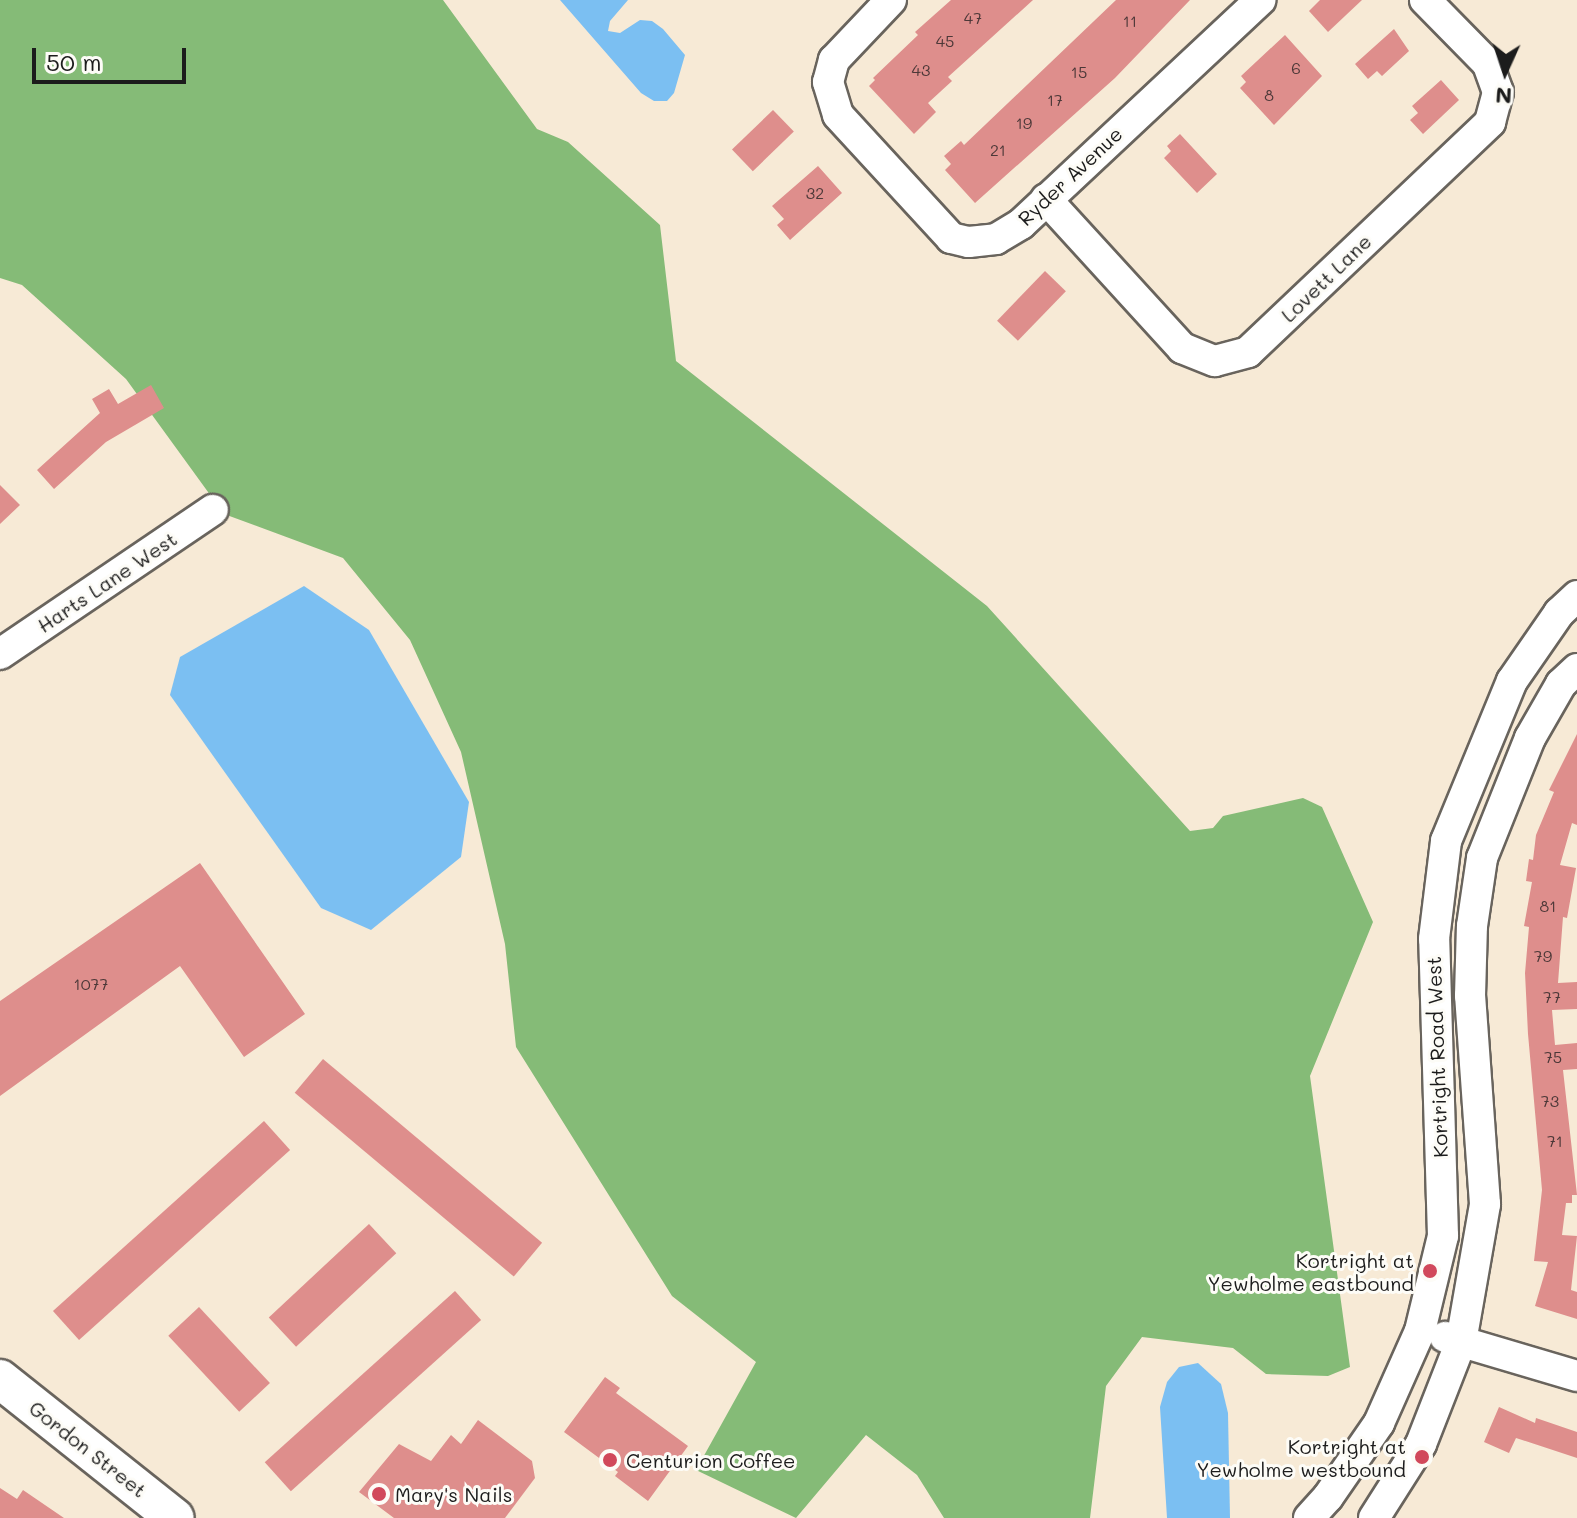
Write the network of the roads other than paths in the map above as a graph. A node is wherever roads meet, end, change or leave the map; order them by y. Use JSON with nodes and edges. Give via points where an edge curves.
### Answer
{"nodes":[{"id":1,"x":1260,"y":0,"type":"edge"},
{"id":2,"x":1425,"y":0,"type":"edge"},
{"id":3,"x":876,"y":5,"type":"edge"},
{"id":4,"x":1046,"y":199,"type":"junction"},
{"id":5,"x":213,"y":510,"type":"dead end"},
{"id":6,"x":1577,"y":596,"type":"edge"},
{"id":7,"x":0,"y":654,"type":"edge"},
{"id":8,"x":1577,"y":669,"type":"edge"},
{"id":9,"x":1420,"y":1331,"type":"junction"},
{"id":10,"x":1461,"y":1342,"type":"junction"},
{"id":11,"x":1577,"y":1376,"type":"edge"},
{"id":12,"x":0,"y":1379,"type":"edge"},
{"id":13,"x":175,"y":1518,"type":"edge"},
{"id":14,"x":1309,"y":1518,"type":"edge"},
{"id":15,"x":1374,"y":1518,"type":"edge"}],
"edges":[{"from":1,"to":4,"type":"street","name":"Ryder Avenue"},
{"from":2,"to":4,"type":"street","name":"Lovett Lane","via":[[1488,64],[1498,92],[1490,122],[1248,352],[1215,361],[1182,348]]},
{"from":3,"to":4,"type":"street","name":"Ryder Avenue","via":[[834,60],[828,82],[838,115],[951,238],[996,239]]},
{"from":5,"to":7,"type":"street","name":"Harts Lane West"},
{"from":6,"to":9,"type":"street","name":"Kortright Road West","via":[[1512,681],[1446,841],[1434,939],[1443,1236]]},
{"from":8,"to":10,"type":"street","name":"Kortright Road West","via":[[1561,684],[1530,738],[1482,858],[1472,926],[1470,996],[1485,1204]]},
{"from":9,"to":10,"type":"street"},
{"from":9,"to":14,"type":"street","name":"Kortright Road West","via":[[1379,1423]]},
{"from":10,"to":11,"type":"street"},
{"from":10,"to":15,"type":"street","name":"Kortright Road West","via":[[1421,1444]]},
{"from":12,"to":13,"type":"main road","name":"Gordon Street"}]}
